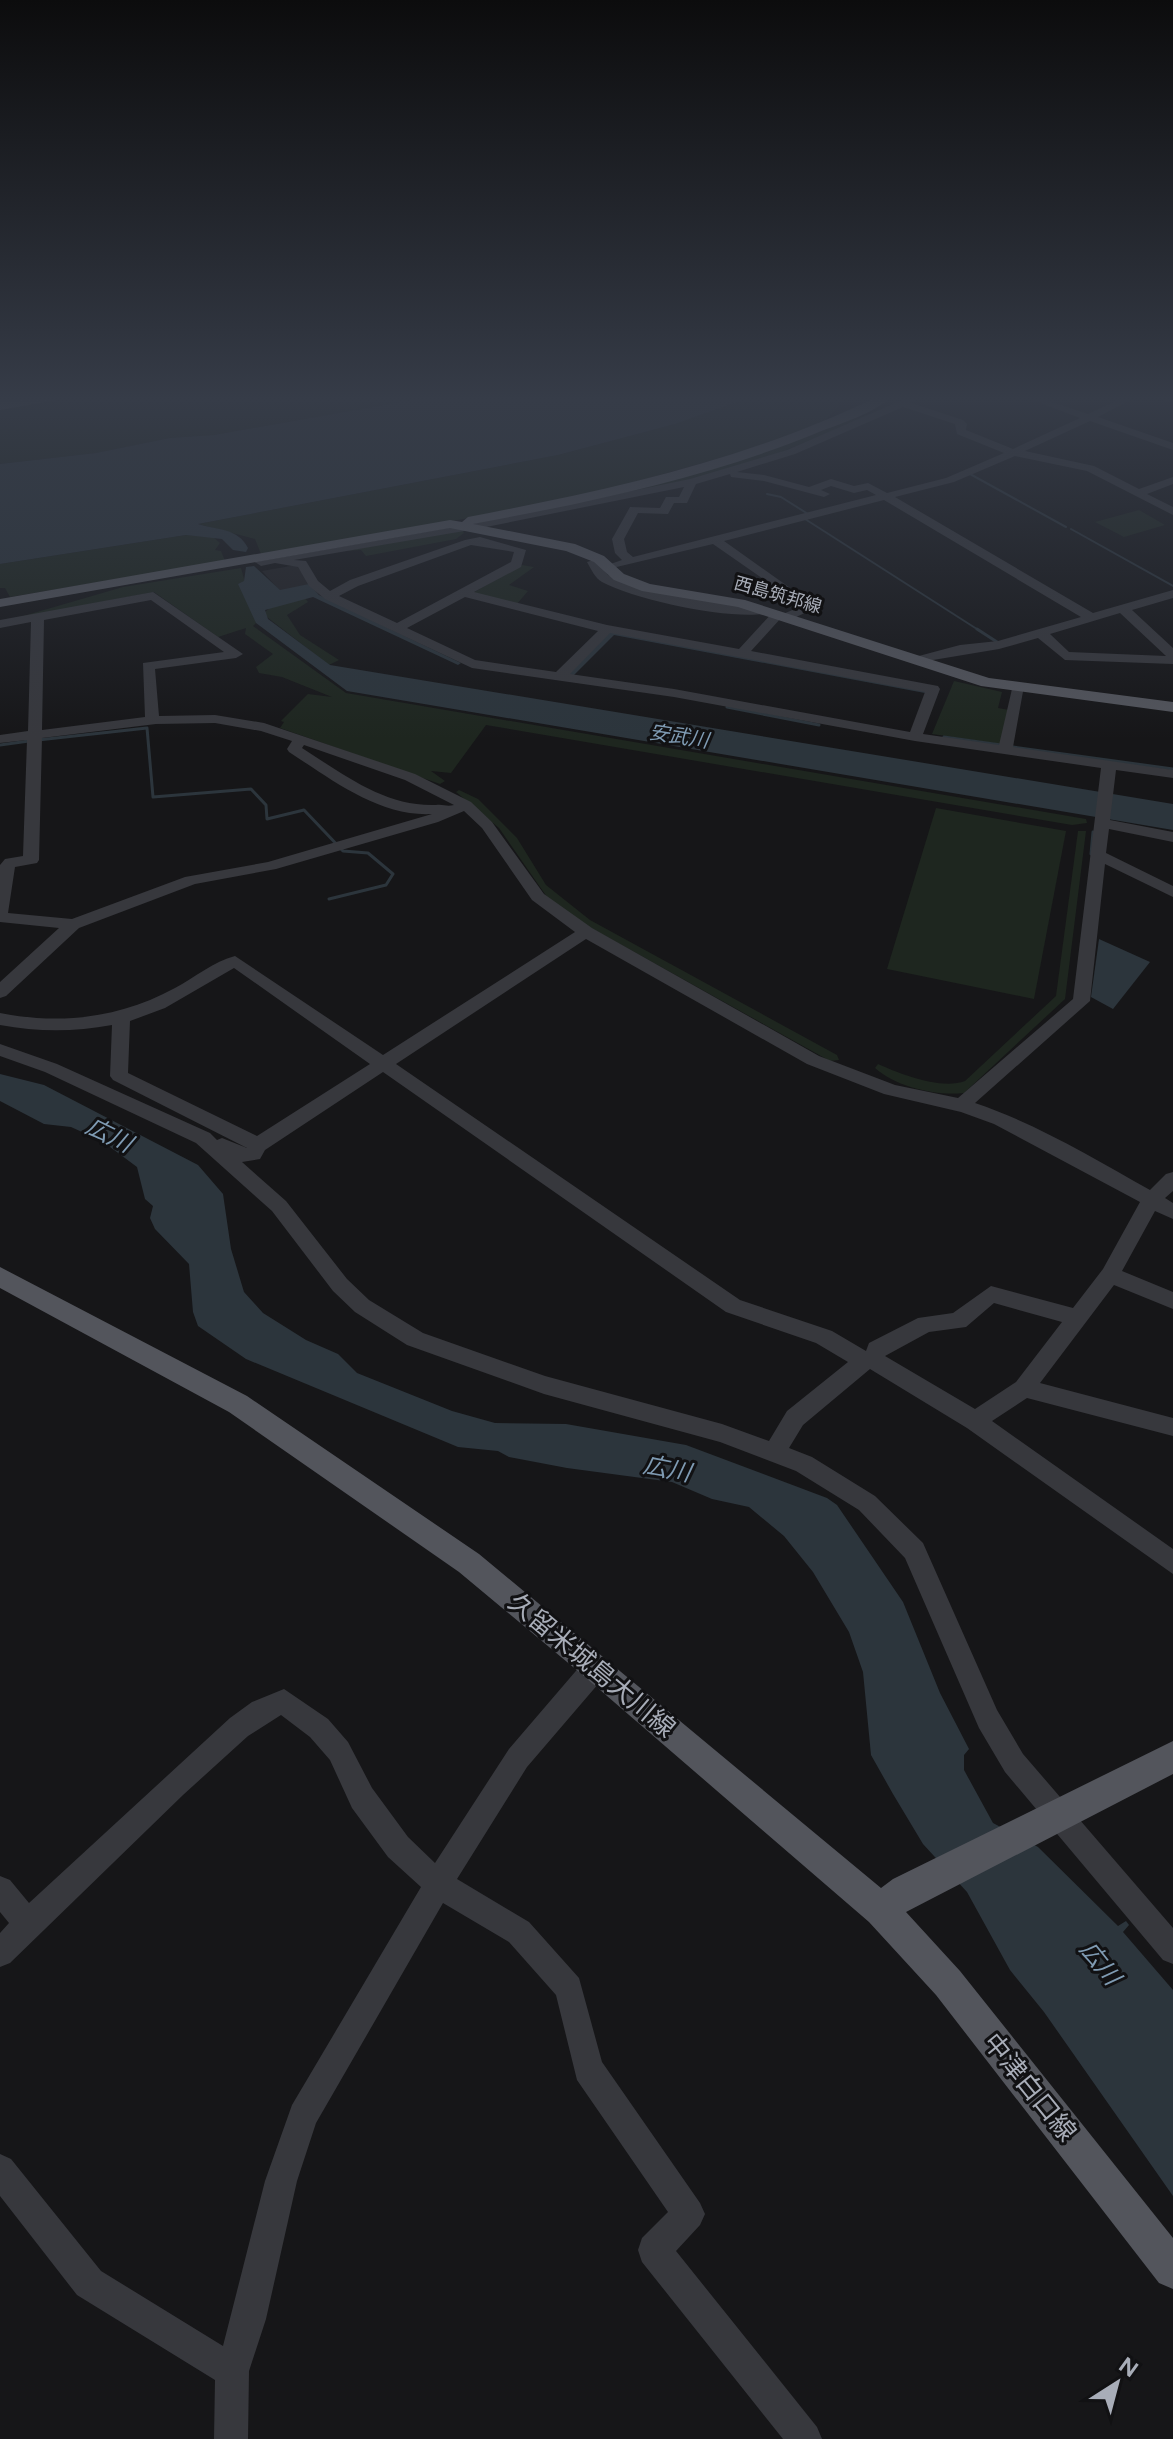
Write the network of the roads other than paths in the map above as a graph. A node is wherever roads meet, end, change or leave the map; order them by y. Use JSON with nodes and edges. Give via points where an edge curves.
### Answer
{"nodes":[{"id":1,"x":522,"y":512,"type":"edge"},
{"id":2,"x":533,"y":512,"type":"edge"},
{"id":3,"x":632,"y":512,"type":"edge"},
{"id":4,"x":825,"y":512,"type":"edge"},
{"id":5,"x":912,"y":512,"type":"edge"},
{"id":6,"x":457,"y":526,"type":"junction"},
{"id":7,"x":715,"y":540,"type":"junction"},
{"id":8,"x":570,"y":547,"type":"junction"},
{"id":9,"x":631,"y":561,"type":"junction"},
{"id":10,"x":226,"y":562,"type":"junction"},
{"id":11,"x":261,"y":562,"type":"junction"},
{"id":12,"x":608,"y":567,"type":"junction"},
{"id":13,"x":108,"y":583,"type":"junction"},
{"id":14,"x":463,"y":593,"type":"junction"},
{"id":15,"x":1173,"y":594,"type":"edge"},
{"id":16,"x":329,"y":596,"type":"junction"},
{"id":17,"x":0,"y":603,"type":"edge"},
{"id":18,"x":1123,"y":609,"type":"junction"},
{"id":19,"x":775,"y":614,"type":"junction"},
{"id":20,"x":38,"y":616,"type":"junction"},
{"id":21,"x":1092,"y":618,"type":"junction"},
{"id":22,"x":0,"y":622,"type":"edge"},
{"id":23,"x":396,"y":629,"type":"junction"},
{"id":24,"x":607,"y":629,"type":"junction"},
{"id":25,"x":1042,"y":634,"type":"junction"},
{"id":26,"x":742,"y":653,"type":"junction"},
{"id":27,"x":1173,"y":657,"type":"edge"},
{"id":28,"x":920,"y":660,"type":"junction"},
{"id":29,"x":560,"y":676,"type":"junction"},
{"id":30,"x":1019,"y":689,"type":"junction"},
{"id":31,"x":1173,"y":707,"type":"edge"},
{"id":32,"x":152,"y":720,"type":"junction"},
{"id":33,"x":35,"y":734,"type":"junction"},
{"id":34,"x":915,"y":737,"type":"junction"},
{"id":35,"x":0,"y":739,"type":"edge"},
{"id":36,"x":301,"y":739,"type":"junction"},
{"id":37,"x":1005,"y":750,"type":"junction"},
{"id":38,"x":1109,"y":765,"type":"junction"},
{"id":39,"x":1173,"y":774,"type":"edge"},
{"id":40,"x":466,"y":805,"type":"junction"},
{"id":41,"x":1100,"y":822,"type":"junction"},
{"id":42,"x":1173,"y":837,"type":"edge"},
{"id":43,"x":1097,"y":854,"type":"junction"},
{"id":44,"x":1173,"y":892,"type":"edge"},
{"id":45,"x":0,"y":914,"type":"edge"},
{"id":46,"x":73,"y":924,"type":"junction"},
{"id":47,"x":586,"y":932,"type":"junction"},
{"id":48,"x":0,"y":992,"type":"edge"},
{"id":49,"x":121,"y":1017,"type":"junction"},
{"id":50,"x":0,"y":1019,"type":"edge"},
{"id":51,"x":0,"y":1043,"type":"edge"},
{"id":52,"x":9,"y":1053,"type":"edge"},
{"id":53,"x":383,"y":1061,"type":"junction"},
{"id":54,"x":964,"y":1106,"type":"junction"},
{"id":55,"x":203,"y":1138,"type":"junction"},
{"id":56,"x":258,"y":1145,"type":"junction"},
{"id":57,"x":1173,"y":1179,"type":"edge"},
{"id":58,"x":1151,"y":1200,"type":"junction"},
{"id":59,"x":1173,"y":1212,"type":"edge"},
{"id":60,"x":1110,"y":1275,"type":"junction"},
{"id":61,"x":0,"y":1277,"type":"edge"},
{"id":62,"x":1173,"y":1301,"type":"edge"},
{"id":63,"x":1076,"y":1317,"type":"junction"},
{"id":64,"x":869,"y":1360,"type":"junction"},
{"id":65,"x":1024,"y":1388,"type":"junction"},
{"id":66,"x":975,"y":1421,"type":"junction"},
{"id":67,"x":1173,"y":1427,"type":"edge"},
{"id":68,"x":775,"y":1452,"type":"junction"},
{"id":69,"x":1173,"y":1563,"type":"edge"},
{"id":70,"x":596,"y":1667,"type":"junction"},
{"id":71,"x":1173,"y":1757,"type":"edge"},
{"id":72,"x":1053,"y":1814,"type":"junction"},
{"id":73,"x":437,"y":1883,"type":"junction"},
{"id":74,"x":0,"y":1890,"type":"edge"},
{"id":75,"x":893,"y":1901,"type":"junction"},
{"id":76,"x":28,"y":1924,"type":"junction"},
{"id":77,"x":1173,"y":1950,"type":"edge"},
{"id":78,"x":0,"y":1953,"type":"edge"},
{"id":79,"x":0,"y":2170,"type":"edge"},
{"id":80,"x":1173,"y":2269,"type":"edge"},
{"id":81,"x":232,"y":2371,"type":"junction"},
{"id":82,"x":231,"y":2439,"type":"edge"},
{"id":83,"x":805,"y":2439,"type":"edge"}],
"edges":[{"from":1,"to":6,"type":"main road"},
{"from":2,"to":6,"type":"street"},
{"from":3,"to":9,"type":"street","via":[[618,539],[621,553]]},
{"from":4,"to":7,"type":"street"},
{"from":5,"to":21,"type":"street"},
{"from":6,"to":8,"type":"main road","name":"西島筑邦線"},
{"from":6,"to":10,"type":"main road","name":"西島筑邦線"},
{"from":6,"to":11,"type":"street"},
{"from":7,"to":9,"type":"street"},
{"from":7,"to":19,"type":"street","via":[[811,607]]},
{"from":8,"to":12,"type":"main road","name":"西島筑邦線"},
{"from":8,"to":19,"type":"street","via":[[596,563],[603,578],[645,594]]},
{"from":9,"to":12,"type":"street"},
{"from":10,"to":11,"type":"street"},
{"from":10,"to":13,"type":"main road","name":"西島筑邦線"},
{"from":11,"to":16,"type":"street","via":[[302,564]]},
{"from":12,"to":19,"type":"main road","name":"西島筑邦線","via":[[655,591],[724,600]]},
{"from":13,"to":17,"type":"main road","name":"西島筑邦線"},
{"from":13,"to":22,"type":"street","via":[[103,590]]},
{"from":14,"to":16,"type":"street","via":[[517,564],[520,550],[469,542]]},
{"from":14,"to":23,"type":"street"},
{"from":14,"to":24,"type":"street"},
{"from":15,"to":18,"type":"street"},
{"from":16,"to":23,"type":"street"},
{"from":18,"to":21,"type":"street"},
{"from":18,"to":27,"type":"street"},
{"from":19,"to":26,"type":"street"},
{"from":19,"to":28,"type":"main road","name":"西島筑邦線"},
{"from":20,"to":22,"type":"street"},
{"from":20,"to":32,"type":"street","via":[[153,596],[236,654],[148,666]]},
{"from":20,"to":33,"type":"street"},
{"from":21,"to":25,"type":"street"},
{"from":23,"to":29,"type":"street","via":[[467,663]]},
{"from":24,"to":26,"type":"street"},
{"from":24,"to":29,"type":"street"},
{"from":25,"to":27,"type":"street","via":[[1065,656]]},
{"from":25,"to":28,"type":"street"},
{"from":26,"to":34,"type":"street","via":[[933,689]]},
{"from":28,"to":30,"type":"main road","name":"西島筑邦線","via":[[974,680]]},
{"from":29,"to":34,"type":"street"},
{"from":30,"to":31,"type":"main road","name":"西島筑邦線"},
{"from":30,"to":37,"type":"street"},
{"from":32,"to":33,"type":"street"},
{"from":32,"to":36,"type":"street","via":[[215,719]]},
{"from":33,"to":35,"type":"street"},
{"from":33,"to":45,"type":"street","via":[[31,860],[7,866]]},
{"from":34,"to":37,"type":"street"},
{"from":36,"to":40,"type":"street","via":[[410,777]]},
{"from":36,"to":40,"type":"street","via":[[294,749],[395,806],[433,810]]},
{"from":37,"to":38,"type":"street"},
{"from":38,"to":39,"type":"street"},
{"from":38,"to":41,"type":"street"},
{"from":40,"to":46,"type":"street","via":[[270,866],[191,880]]},
{"from":40,"to":47,"type":"street","via":[[487,825],[538,897]]},
{"from":41,"to":42,"type":"street"},
{"from":41,"to":43,"type":"street"},
{"from":43,"to":44,"type":"street"},
{"from":43,"to":54,"type":"street","via":[[1081,1001],[968,1097]]},
{"from":45,"to":46,"type":"street"},
{"from":46,"to":48,"type":"street"},
{"from":47,"to":53,"type":"street"},
{"from":47,"to":54,"type":"street","via":[[813,1060],[891,1090]]},
{"from":49,"to":50,"type":"street","via":[[52,1024]]},
{"from":49,"to":53,"type":"street","via":[[151,1007],[235,961]]},
{"from":49,"to":56,"type":"street","via":[[119,1076]]},
{"from":51,"to":52,"type":"street"},
{"from":52,"to":55,"type":"street"},
{"from":53,"to":56,"type":"street"},
{"from":53,"to":64,"type":"street","via":[[733,1306],[824,1337]]},
{"from":54,"to":58,"type":"street","via":[[1064,1150]]},
{"from":55,"to":56,"type":"street","via":[[242,1155],[253,1154]]},
{"from":55,"to":68,"type":"street","via":[[279,1206],[340,1285],[404,1334],[490,1368]]},
{"from":57,"to":58,"type":"street"},
{"from":58,"to":59,"type":"street"},
{"from":58,"to":60,"type":"street"},
{"from":60,"to":62,"type":"street"},
{"from":60,"to":63,"type":"street"},
{"from":61,"to":70,"type":"main road","name":"久留米城島大川線","via":[[238,1404],[469,1563]]},
{"from":63,"to":64,"type":"street","via":[[991,1294],[958,1321],[926,1324],[877,1349]]},
{"from":63,"to":65,"type":"street"},
{"from":64,"to":66,"type":"street"},
{"from":64,"to":68,"type":"street","via":[[795,1418]]},
{"from":65,"to":66,"type":"street"},
{"from":65,"to":67,"type":"street"},
{"from":66,"to":69,"type":"street"},
{"from":68,"to":72,"type":"street","via":[[867,1503],[914,1551],[988,1719]]},
{"from":70,"to":73,"type":"street","via":[[518,1758]]},
{"from":70,"to":75,"type":"main road","name":"久留米城島大川線"},
{"from":71,"to":72,"type":"main road"},
{"from":72,"to":75,"type":"main road"},
{"from":72,"to":77,"type":"street"},
{"from":73,"to":76,"type":"street","via":[[398,1847],[362,1798],[339,1751],[284,1701],[271,1704],[103,1847]]},
{"from":73,"to":81,"type":"street","via":[[303,2116]]},
{"from":73,"to":83,"type":"street","via":[[519,1932],[569,1988],[588,2069],[689,2214],[654,2250]]},
{"from":74,"to":76,"type":"street"},
{"from":75,"to":80,"type":"main road","name":"中津白口線","via":[[948,1983]]},
{"from":76,"to":78,"type":"street"},
{"from":79,"to":81,"type":"street","via":[[89,2283]]},
{"from":81,"to":82,"type":"street"}]}
